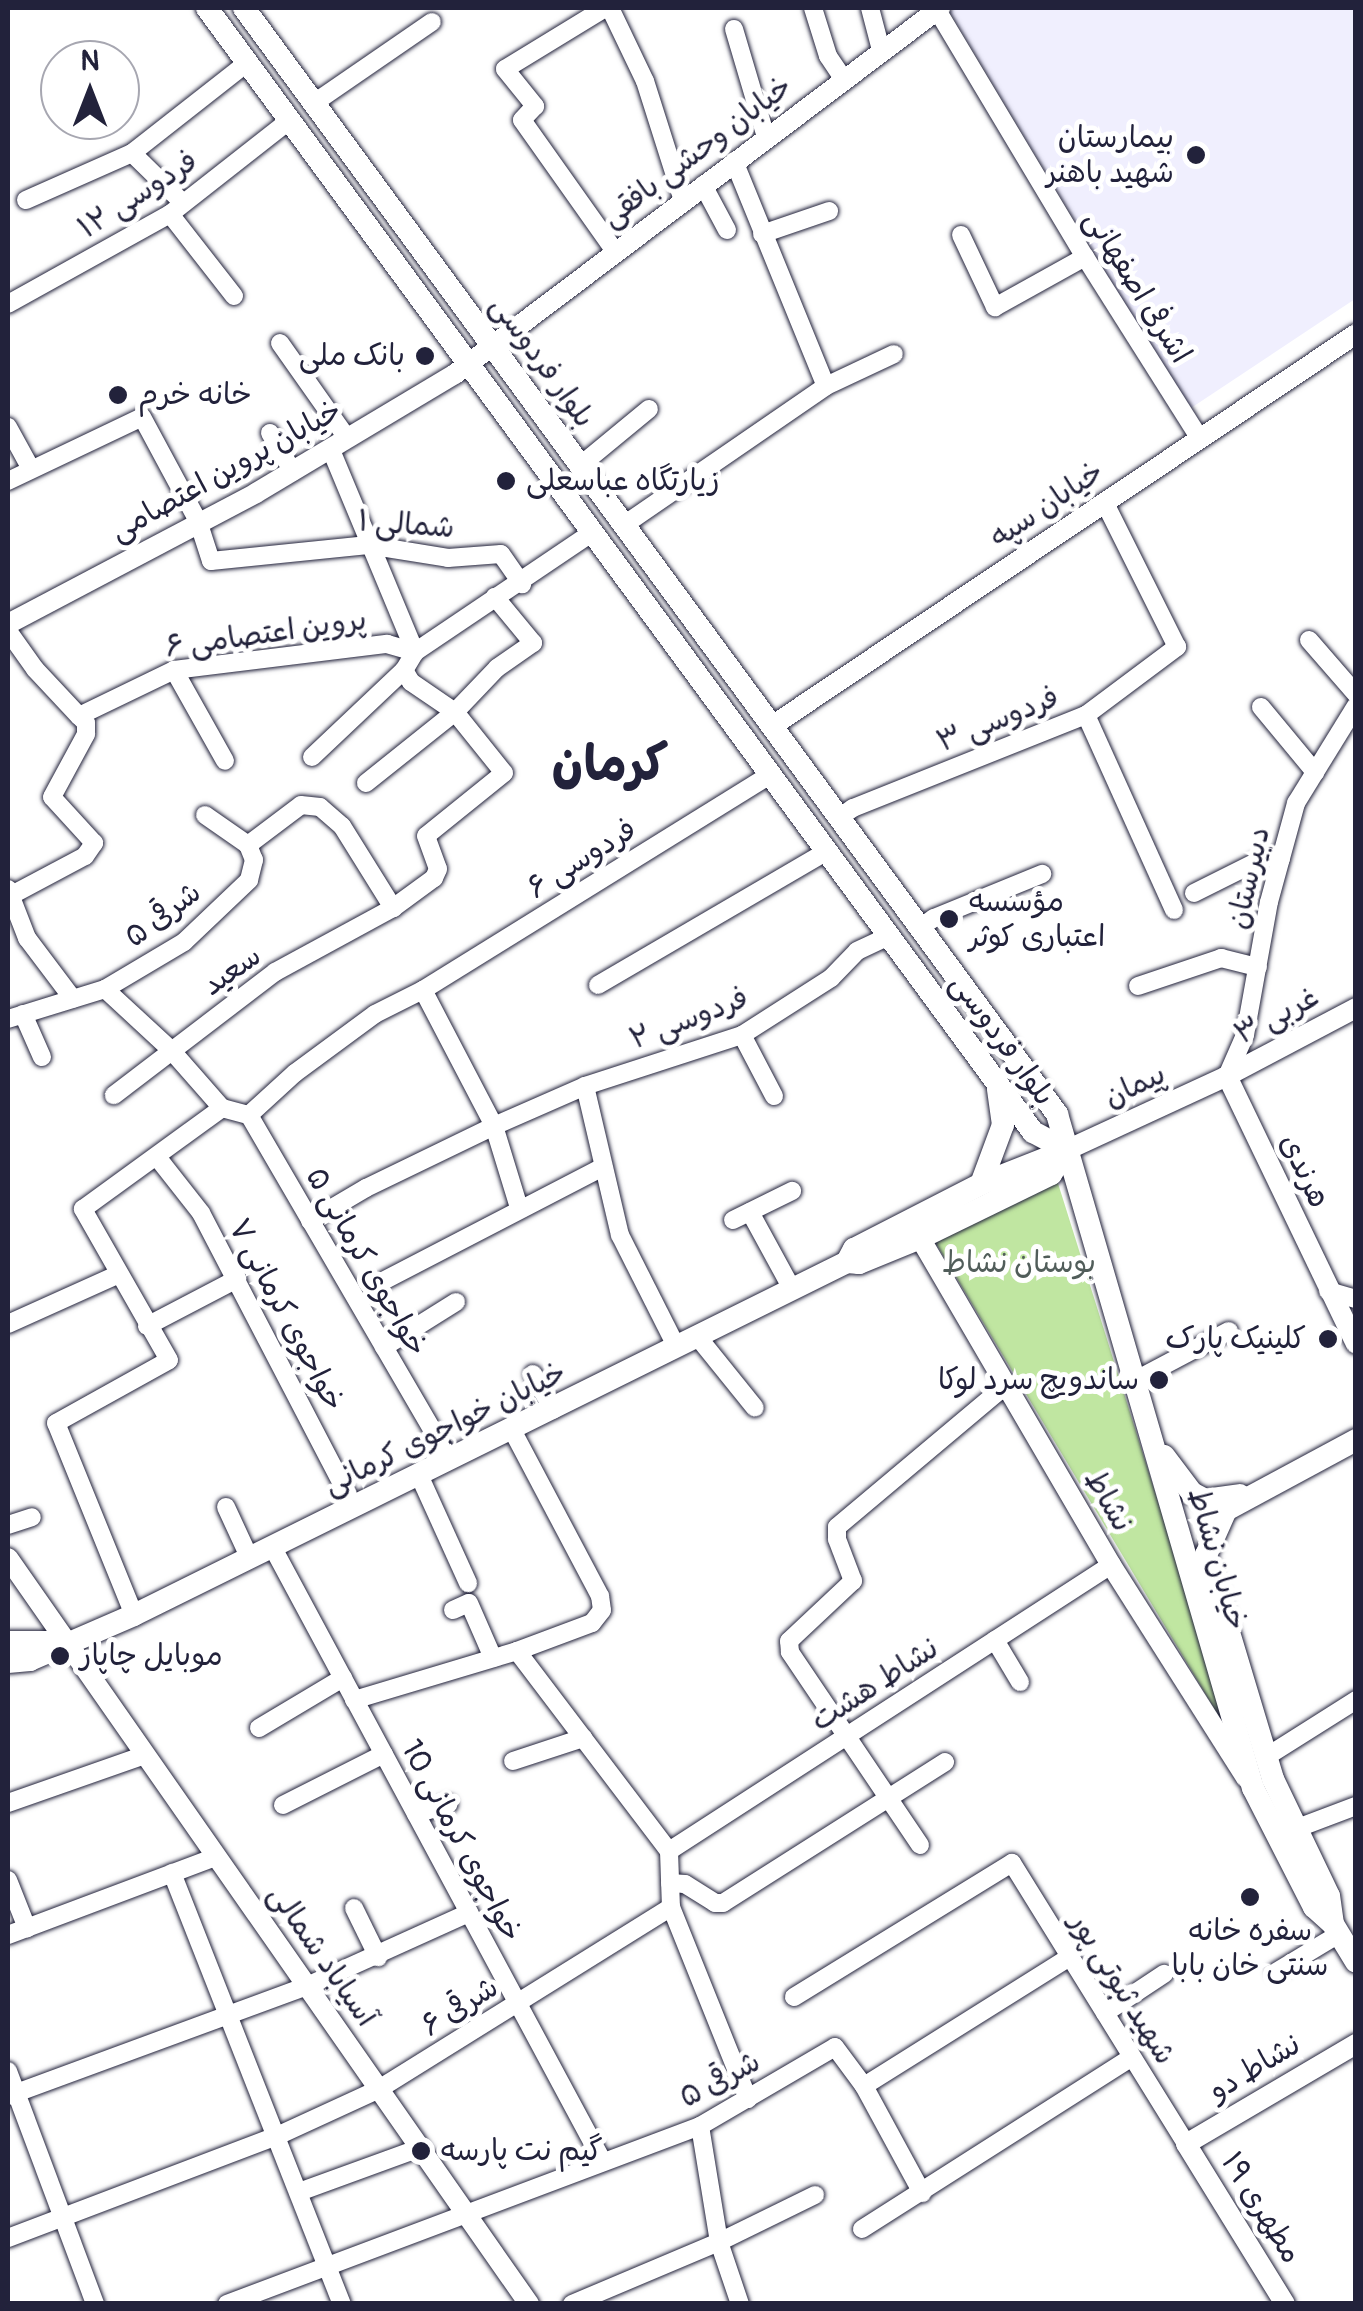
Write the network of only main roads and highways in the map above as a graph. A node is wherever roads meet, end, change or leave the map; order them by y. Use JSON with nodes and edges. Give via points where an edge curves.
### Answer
{"nodes":[{"id":1,"x":207,"y":8,"type":"edge"},
{"id":2,"x":244,"y":8,"type":"edge"},
{"id":3,"x":772,"y":726,"type":"junction"},
{"id":4,"x":747,"y":743,"type":"junction"},
{"id":5,"x":996,"y":1081,"type":"junction"},
{"id":6,"x":1067,"y":1150,"type":"junction"},
{"id":7,"x":981,"y":1184,"type":"junction"},
{"id":8,"x":848,"y":1262,"type":"junction"},
{"id":9,"x":1152,"y":1439,"type":"junction"},
{"id":10,"x":1356,"y":1440,"type":"edge"},
{"id":11,"x":1267,"y":1485,"type":"junction"},
{"id":12,"x":8,"y":1642,"type":"edge"},
{"id":13,"x":66,"y":1642,"type":"junction"},
{"id":14,"x":8,"y":1662,"type":"edge"},
{"id":15,"x":1336,"y":1929,"type":"junction"},
{"id":16,"x":1356,"y":1962,"type":"edge"}],
"edges":[{"from":1,"to":4,"type":"main road","name":"بلوار فردوسی"},
{"from":2,"to":3,"type":"main road","name":"بلوار فردوسی"},
{"from":3,"to":4,"type":"main road"},
{"from":3,"to":6,"type":"main road","name":"بلوار فردوسی","via":[[1057,1114]]},
{"from":4,"to":5,"type":"main road","name":"بلوار فردوسی"},
{"from":5,"to":6,"type":"main road","name":"بلوار فردوسی","via":[[1033,1132]]},
{"from":5,"to":7,"type":"main road","via":[[1003,1125]]},
{"from":6,"to":7,"type":"main road"},
{"from":6,"to":8,"type":"main road","via":[[1051,1174],[920,1238]]},
{"from":6,"to":9,"type":"main road","name":"خیابان نشاط"},
{"from":7,"to":8,"type":"main road","via":[[854,1249]]},
{"from":8,"to":13,"type":"main road","name":"خیابان خواجوی کرمانی","via":[[134,1616]]},
{"from":9,"to":11,"type":"main road","via":[[1184,1484],[1205,1500]]},
{"from":9,"to":15,"type":"main road","name":"خیابان نشاط","via":[[1253,1788],[1314,1906]]},
{"from":10,"to":11,"type":"main road"},
{"from":11,"to":15,"type":"main road","via":[[1226,1510],[1208,1543],[1208,1570],[1266,1757],[1329,1896]]},
{"from":12,"to":13,"type":"main road"},
{"from":13,"to":14,"type":"main road","name":"خیابان خواجوی کرمانی","via":[[30,1660]]},
{"from":15,"to":16,"type":"main road","name":"خیابان نشاط"}]}
